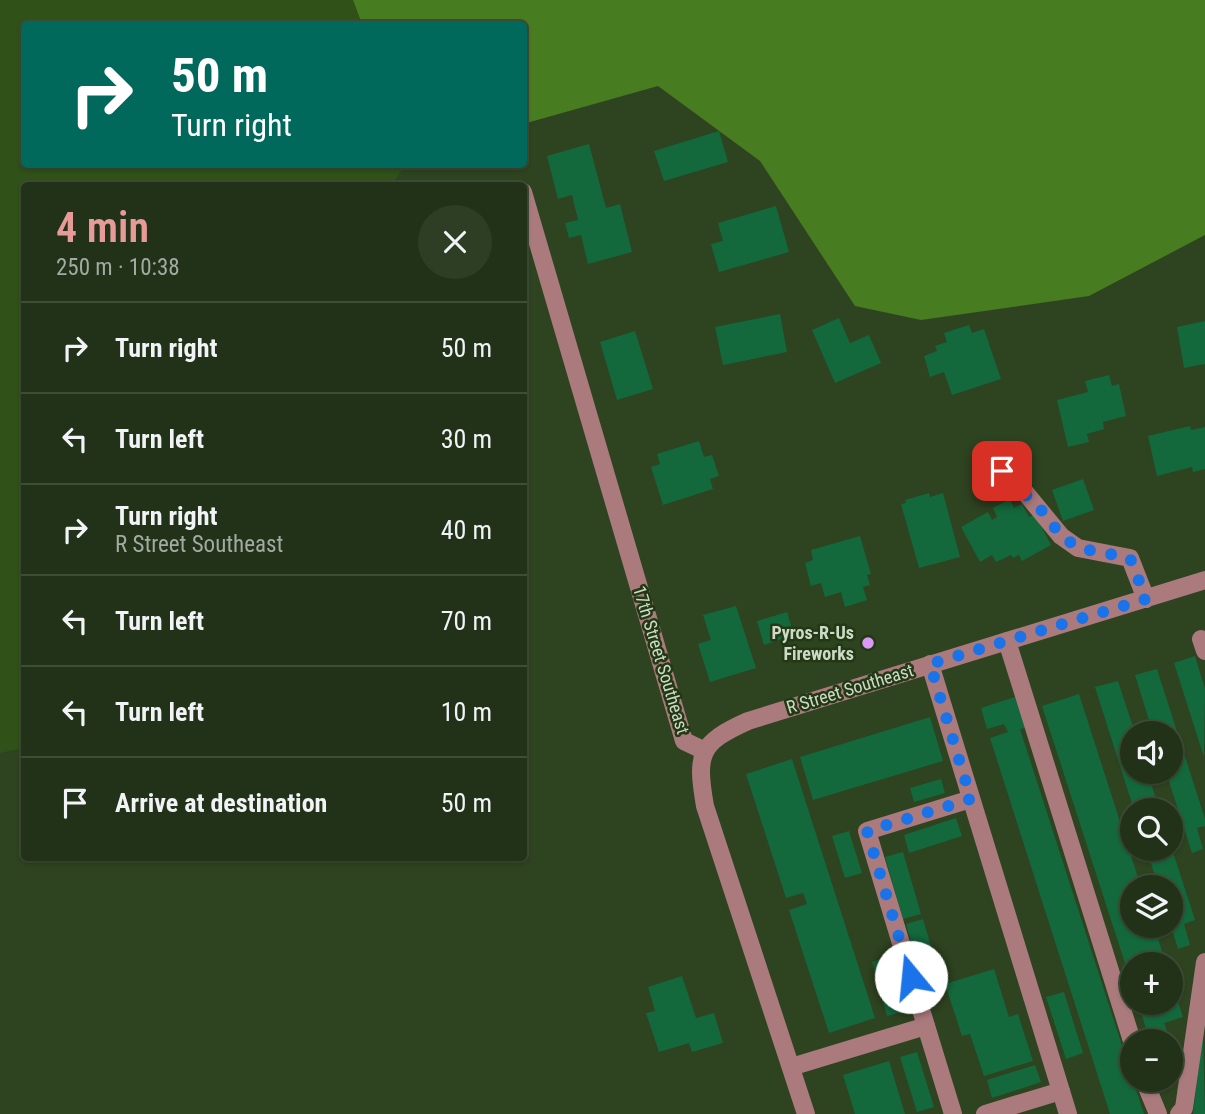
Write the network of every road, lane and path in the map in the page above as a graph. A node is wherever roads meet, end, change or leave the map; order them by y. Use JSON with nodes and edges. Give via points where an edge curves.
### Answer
{"nodes":[{"id":1,"x":527,"y":205,"type":"edge"},
{"id":2,"x":986,"y":458,"type":"dead end"},
{"id":3,"x":1205,"y":580,"type":"edge"},
{"id":4,"x":1146,"y":599,"type":"junction"},
{"id":5,"x":1007,"y":641,"type":"junction"},
{"id":6,"x":930,"y":664,"type":"junction"},
{"id":7,"x":705,"y":751,"type":"junction"},
{"id":8,"x":971,"y":799,"type":"junction"},
{"id":9,"x":1205,"y":962,"type":"edge"},
{"id":10,"x":926,"y":1026,"type":"junction"},
{"id":11,"x":1128,"y":1029,"type":"edge"},
{"id":12,"x":790,"y":1067,"type":"junction"},
{"id":13,"x":1061,"y":1091,"type":"junction"},
{"id":14,"x":1149,"y":1092,"type":"edge"},
{"id":15,"x":806,"y":1114,"type":"edge"},
{"id":16,"x":953,"y":1114,"type":"edge"},
{"id":17,"x":985,"y":1114,"type":"edge"},
{"id":18,"x":1068,"y":1114,"type":"edge"},
{"id":19,"x":1158,"y":1114,"type":"edge"},
{"id":20,"x":1179,"y":1114,"type":"edge"}],
"edges":[{"from":1,"to":7,"type":"street","name":"17th Street Southeast","via":[[684,741]]},
{"from":2,"to":4,"type":"street","via":[[1019,485],[1061,536],[1079,548],[1130,558]]},
{"from":3,"to":4,"type":"street","name":"R Street Southeast"},
{"from":4,"to":5,"type":"street","name":"R Street Southeast"},
{"from":5,"to":6,"type":"street","name":"R Street Southeast"},
{"from":5,"to":11,"type":"street"},
{"from":6,"to":7,"type":"street","name":"R Street Southeast","via":[[748,721],[719,734]]},
{"from":6,"to":8,"type":"street"},
{"from":7,"to":12,"type":"street","name":"17th Street Southeast","via":[[701,768],[705,806]]},
{"from":8,"to":10,"type":"street","via":[[867,831]]},
{"from":8,"to":13,"type":"street"},
{"from":9,"to":20,"type":"street","via":[[1184,1108]]},
{"from":10,"to":12,"type":"street"},
{"from":10,"to":16,"type":"street"},
{"from":12,"to":15,"type":"street","name":"17th Street Southeast"},
{"from":13,"to":17,"type":"street"},
{"from":13,"to":18,"type":"street"},
{"from":14,"to":19,"type":"street"}]}
